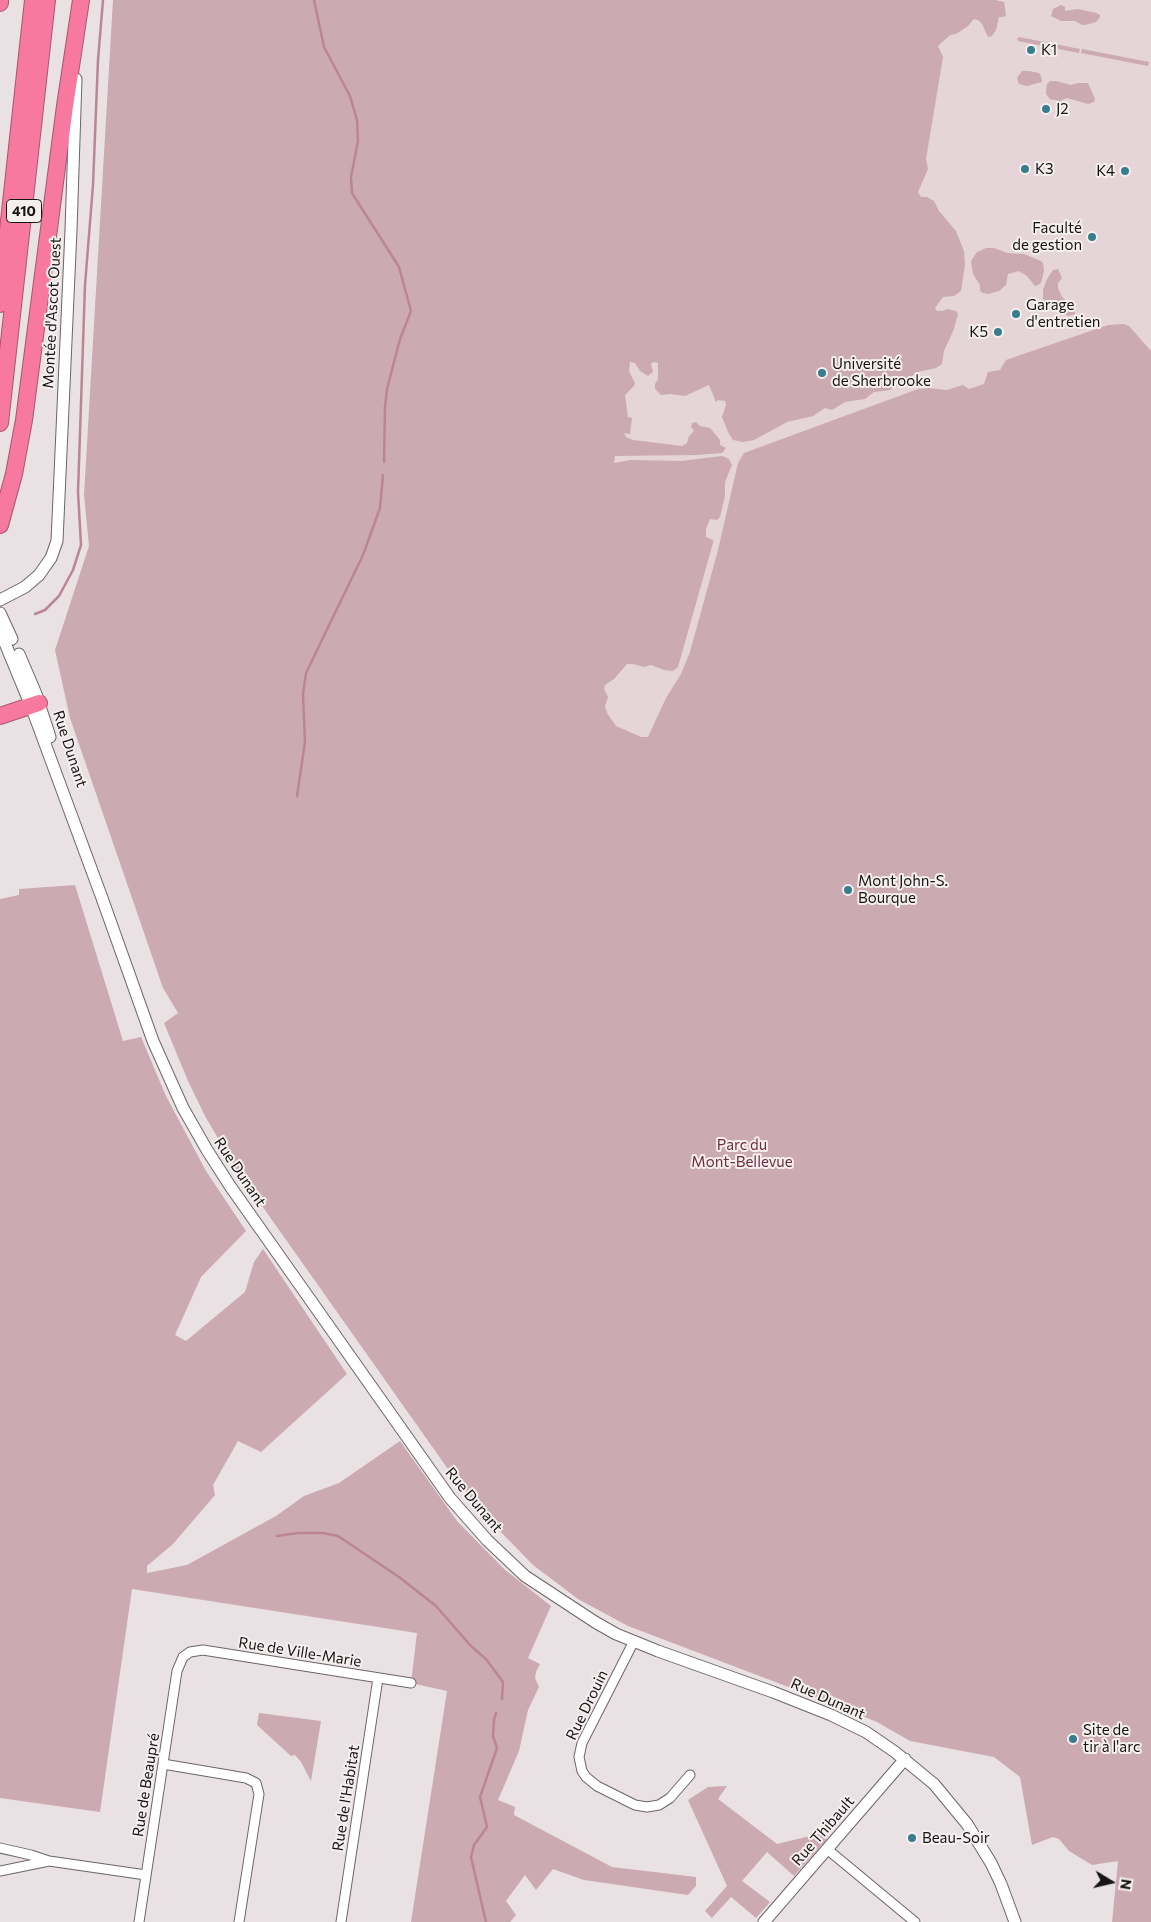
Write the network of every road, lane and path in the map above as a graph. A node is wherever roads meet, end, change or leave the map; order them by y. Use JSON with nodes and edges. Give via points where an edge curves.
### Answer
{"nodes":[{"id":1,"x":33,"y":0,"type":"edge"},
{"id":2,"x":47,"y":0,"type":"edge"},
{"id":3,"x":81,"y":0,"type":"edge"},
{"id":4,"x":0,"y":304,"type":"edge"},
{"id":5,"x":0,"y":423,"type":"edge"},
{"id":6,"x":0,"y":525,"type":"edge"},
{"id":7,"x":0,"y":600,"type":"edge"},
{"id":8,"x":0,"y":613,"type":"edge"},
{"id":9,"x":0,"y":631,"type":"edge"},
{"id":10,"x":35,"y":705,"type":"junction"},
{"id":11,"x":0,"y":716,"type":"edge"},
{"id":12,"x":634,"y":1642,"type":"junction"},
{"id":13,"x":187,"y":1654,"type":"joint"},
{"id":14,"x":378,"y":1678,"type":"junction"},
{"id":15,"x":410,"y":1683,"type":"dead end"},
{"id":16,"x":905,"y":1760,"type":"junction"},
{"id":17,"x":163,"y":1764,"type":"junction"},
{"id":18,"x":690,"y":1775,"type":"dead end"},
{"id":19,"x":0,"y":1848,"type":"edge"},
{"id":20,"x":827,"y":1849,"type":"junction"},
{"id":21,"x":50,"y":1861,"type":"junction"},
{"id":22,"x":0,"y":1871,"type":"edge"},
{"id":23,"x":146,"y":1875,"type":"junction"},
{"id":24,"x":769,"y":1920,"type":"edge"},
{"id":25,"x":139,"y":1922,"type":"edge"},
{"id":26,"x":239,"y":1922,"type":"edge"},
{"id":27,"x":341,"y":1922,"type":"edge"},
{"id":28,"x":915,"y":1922,"type":"edge"},
{"id":29,"x":1015,"y":1922,"type":"edge"}],
"edges":[{"from":1,"to":4,"type":"highway","number":"410"},
{"from":2,"to":5,"type":"highway","number":"410"},
{"from":3,"to":6,"type":"highway","via":[[24,420]]},
{"from":3,"to":7,"type":"street","name":"Montée d'Ascot Ouest","via":[[56,541],[51,558],[39,575]]},
{"from":8,"to":10,"type":"street","name":"Rue Dunant"},
{"from":9,"to":10,"type":"street","name":"Rue Dunant"},
{"from":10,"to":11,"type":"highway"},
{"from":10,"to":12,"type":"street","name":"Rue Dunant","via":[[156,1050],[200,1139],[440,1483],[477,1530],[526,1576],[595,1622]]},
{"from":12,"to":16,"type":"street","name":"Rue Dunant","via":[[831,1715],[866,1732]]},
{"from":12,"to":18,"type":"street","name":"Rue Drouin","via":[[582,1743],[579,1757],[582,1771],[598,1786],[634,1805],[647,1807],[659,1805],[670,1798]]},
{"from":13,"to":14,"type":"street","name":"Rue de Ville-Marie","via":[[203,1650]]},
{"from":13,"to":17,"type":"street","name":"Rue de Beaupré","via":[[178,1666]]},
{"from":14,"to":15,"type":"street","name":"Rue de Ville-Marie"},
{"from":14,"to":27,"type":"street","name":"Rue de l'Habitat"},
{"from":16,"to":20,"type":"street","name":"Rue Thibault"},
{"from":16,"to":29,"type":"street","name":"Rue Dunant","via":[[943,1794],[967,1824],[995,1870]]},
{"from":17,"to":23,"type":"street","name":"Rue de Beaupré"},
{"from":17,"to":26,"type":"street","via":[[246,1778],[256,1784],[258,1794]]},
{"from":19,"to":21,"type":"street"},
{"from":20,"to":24,"type":"street","name":"Rue Thibault"},
{"from":20,"to":28,"type":"street"},
{"from":21,"to":22,"type":"street"},
{"from":21,"to":23,"type":"street"},
{"from":23,"to":25,"type":"street","name":"Rue de Beaupré"}]}
